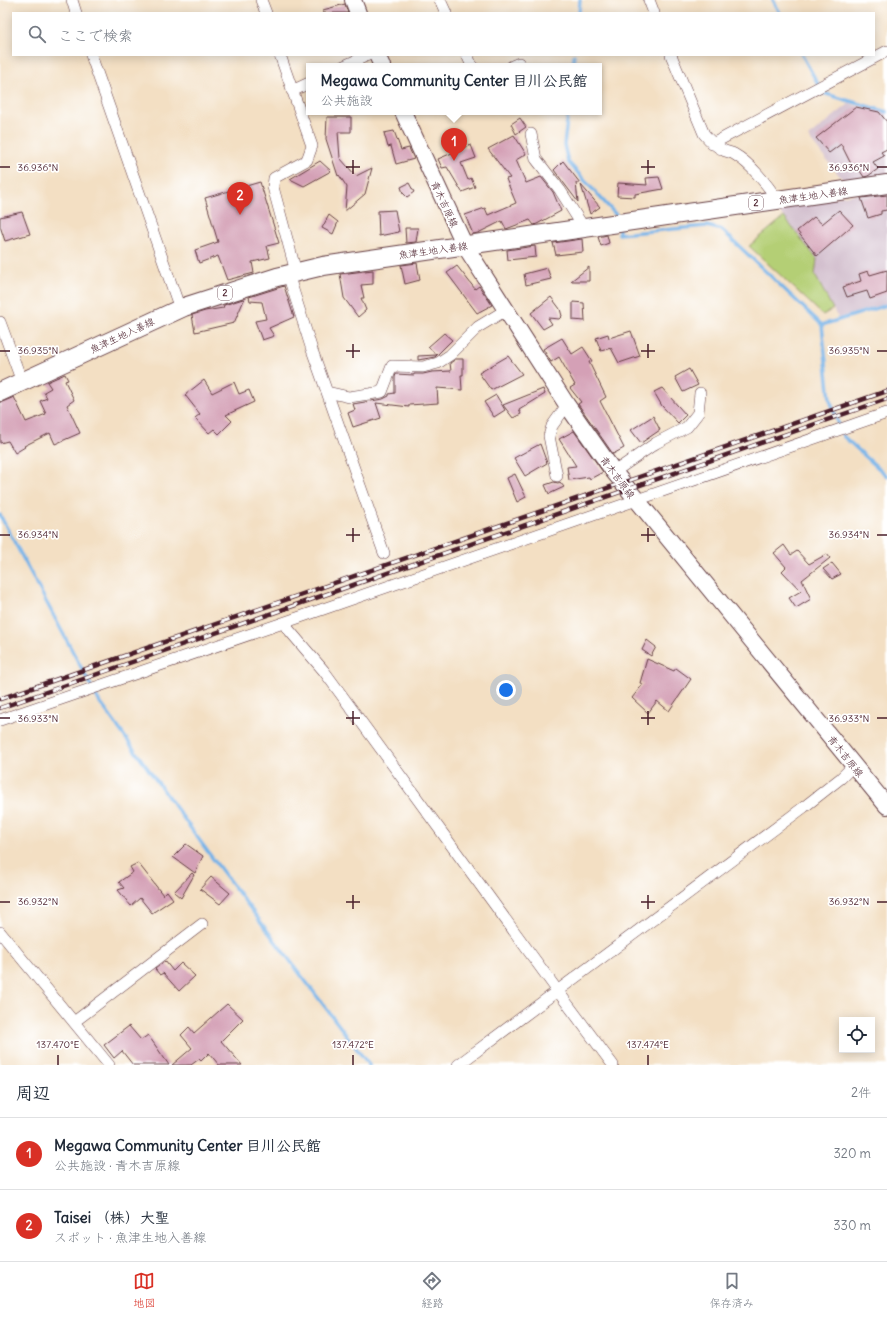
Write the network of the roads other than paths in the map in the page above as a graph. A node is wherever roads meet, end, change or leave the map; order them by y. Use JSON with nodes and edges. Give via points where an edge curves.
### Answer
{"nodes":[{"id":1,"x":72,"y":0,"type":"edge"},
{"id":2,"x":261,"y":0,"type":"edge"},
{"id":3,"x":353,"y":0,"type":"edge"},
{"id":4,"x":440,"y":0,"type":"edge"},
{"id":5,"x":649,"y":0,"type":"edge"},
{"id":6,"x":76,"y":12,"type":"edge"},
{"id":7,"x":266,"y":12,"type":"edge"},
{"id":8,"x":358,"y":12,"type":"edge"},
{"id":9,"x":446,"y":12,"type":"edge"},
{"id":10,"x":654,"y":12,"type":"edge"},
{"id":11,"x":887,"y":51,"type":"edge"},
{"id":12,"x":91,"y":56,"type":"edge"},
{"id":13,"x":280,"y":56,"type":"edge"},
{"id":14,"x":366,"y":56,"type":"edge"},
{"id":15,"x":671,"y":56,"type":"edge"},
{"id":16,"x":351,"y":63,"type":"edge"},
{"id":17,"x":306,"y":84,"type":"edge"},
{"id":18,"x":292,"y":90,"type":"junction"},
{"id":19,"x":408,"y":115,"type":"edge"},
{"id":20,"x":531,"y":134,"type":"dead end"},
{"id":21,"x":712,"y":144,"type":"junction"},
{"id":22,"x":887,"y":184,"type":"edge"},
{"id":23,"x":777,"y":200,"type":"junction"},
{"id":24,"x":584,"y":228,"type":"junction"},
{"id":25,"x":465,"y":246,"type":"junction"},
{"id":26,"x":292,"y":273,"type":"junction"},
{"id":27,"x":180,"y":309,"type":"junction"},
{"id":28,"x":506,"y":310,"type":"junction"},
{"id":29,"x":0,"y":322,"type":"edge"},
{"id":30,"x":22,"y":382,"type":"junction"},
{"id":31,"x":0,"y":392,"type":"edge"},
{"id":32,"x":327,"y":392,"type":"junction"},
{"id":33,"x":700,"y":393,"type":"dead end"},
{"id":34,"x":567,"y":406,"type":"junction"},
{"id":35,"x":887,"y":413,"type":"edge"},
{"id":36,"x":614,"y":472,"type":"junction"},
{"id":37,"x":557,"y":476,"type":"dead end"},
{"id":38,"x":636,"y":501,"type":"junction"},
{"id":39,"x":384,"y":553,"type":"dead end"},
{"id":40,"x":284,"y":623,"type":"junction"},
{"id":41,"x":0,"y":720,"type":"edge"},
{"id":42,"x":854,"y":765,"type":"junction"},
{"id":43,"x":887,"y":806,"type":"edge"},
{"id":44,"x":202,"y":924,"type":"dead end"},
{"id":45,"x":0,"y":932,"type":"edge"},
{"id":46,"x":557,"y":990,"type":"junction"},
{"id":47,"x":74,"y":1022,"type":"junction"},
{"id":48,"x":109,"y":1065,"type":"edge"},
{"id":49,"x":458,"y":1065,"type":"edge"},
{"id":50,"x":613,"y":1065,"type":"edge"}],
"edges":[{"from":1,"to":6,"type":"street"},
{"from":2,"to":7,"type":"street"},
{"from":3,"to":8,"type":"main road"},
{"from":4,"to":9,"type":"street"},
{"from":5,"to":10,"type":"street"},
{"from":11,"to":21,"type":"street"},
{"from":12,"to":27,"type":"street"},
{"from":13,"to":18,"type":"street"},
{"from":14,"to":16,"type":"street"},
{"from":15,"to":21,"type":"street","via":[[704,134]]},
{"from":17,"to":18,"type":"street"},
{"from":18,"to":26,"type":"street","via":[[312,146],[307,160],[274,178]]},
{"from":19,"to":25,"type":"main road","name":"青木吉原線"},
{"from":20,"to":24,"type":"street","via":[[536,159]]},
{"from":21,"to":23,"type":"street","via":[[735,155],[752,169]]},
{"from":22,"to":23,"type":"main road","name":"魚津生地入善線","number":"2"},
{"from":23,"to":24,"type":"main road","name":"魚津生地入善線","number":"2"},
{"from":24,"to":25,"type":"main road","name":"魚津生地入善線","number":"2"},
{"from":25,"to":26,"type":"main road","name":"魚津生地入善線","number":"2","via":[[371,258]]},
{"from":25,"to":28,"type":"main road","name":"青木吉原線"},
{"from":26,"to":27,"type":"main road","name":"魚津生地入善線","number":"2"},
{"from":26,"to":32,"type":"street","via":[[312,350]]},
{"from":27,"to":30,"type":"main road","name":"魚津生地入善線","number":"2"},
{"from":28,"to":32,"type":"street","via":[[478,327],[450,355],[438,363],[423,366],[392,366],[382,392],[349,397]]},
{"from":28,"to":34,"type":"main road","name":"青木吉原線"},
{"from":29,"to":30,"type":"street"},
{"from":30,"to":31,"type":"main road","name":"魚津生地入善線","number":"2"},
{"from":32,"to":39,"type":"street"},
{"from":33,"to":36,"type":"street","via":[[698,413],[687,427],[656,443]]},
{"from":34,"to":36,"type":"main road","name":"青木吉原線"},
{"from":34,"to":37,"type":"street","via":[[552,426],[549,436]]},
{"from":35,"to":38,"type":"street"},
{"from":36,"to":38,"type":"main road","name":"青木吉原線"},
{"from":38,"to":40,"type":"street"},
{"from":38,"to":42,"type":"main road","name":"青木吉原線"},
{"from":40,"to":41,"type":"street"},
{"from":40,"to":46,"type":"street","via":[[329,678]]},
{"from":42,"to":43,"type":"main road","name":"青木吉原線"},
{"from":42,"to":46,"type":"street","via":[[804,807]]},
{"from":44,"to":47,"type":"street"},
{"from":45,"to":47,"type":"street"},
{"from":46,"to":49,"type":"street"},
{"from":46,"to":50,"type":"street"},
{"from":47,"to":48,"type":"street"}]}
